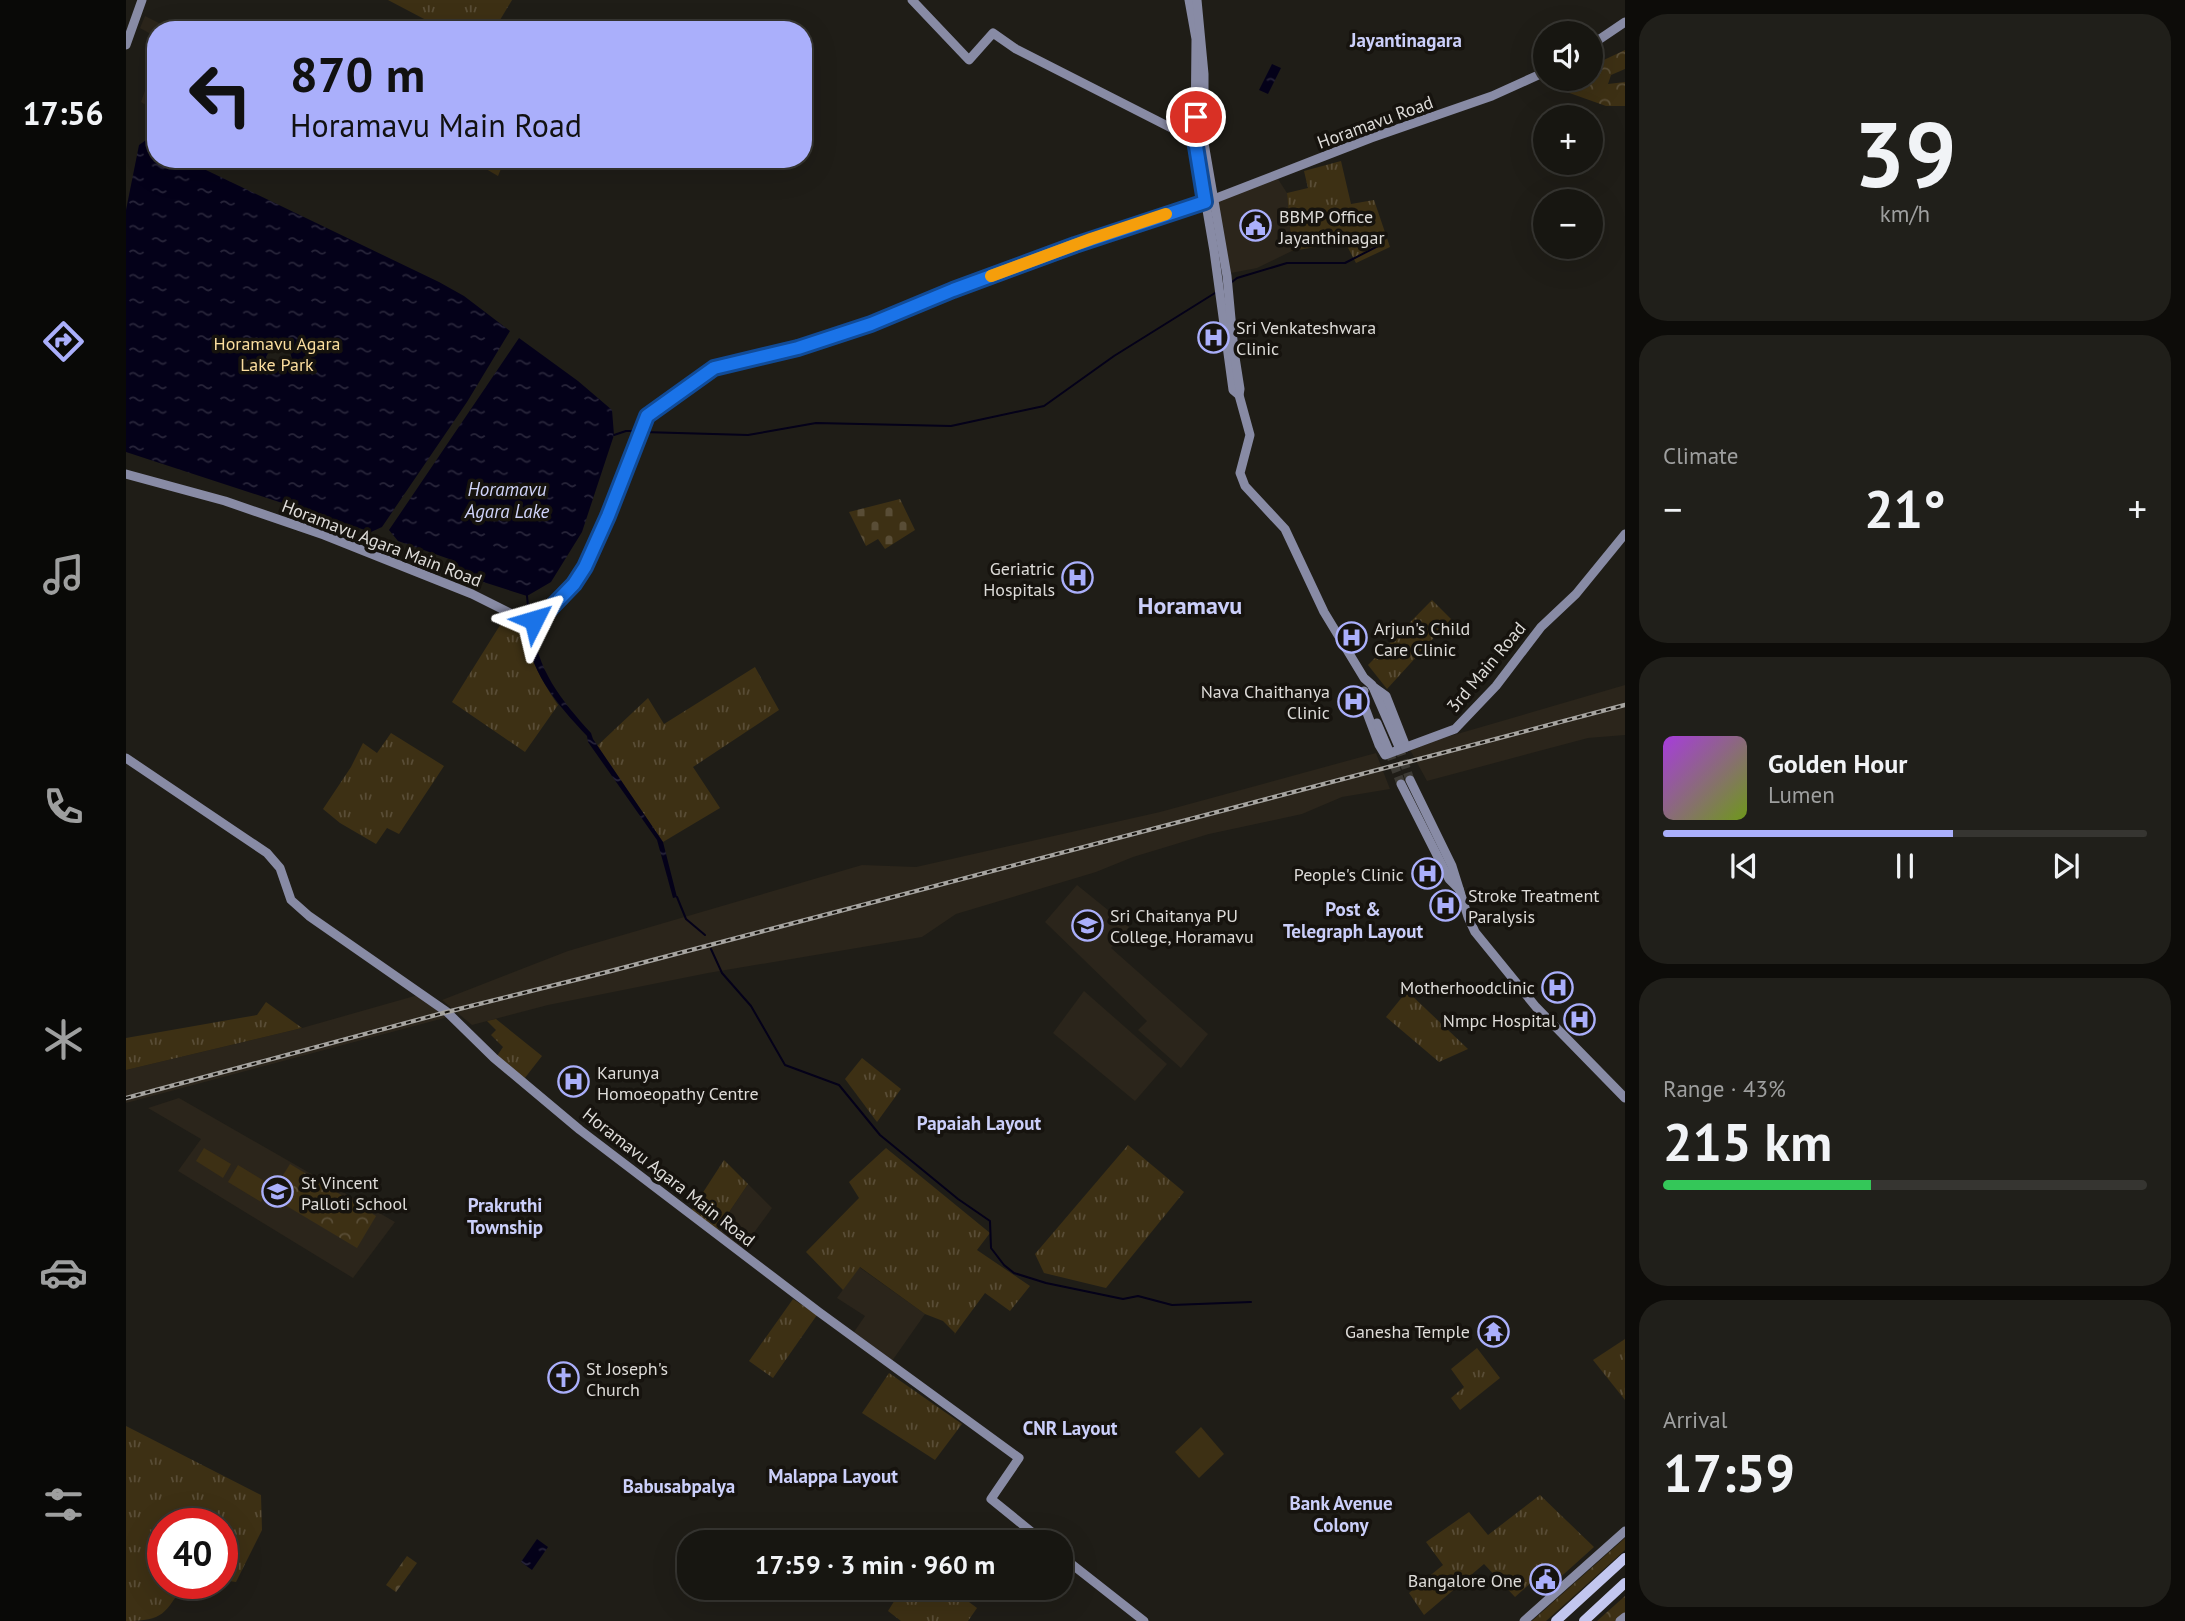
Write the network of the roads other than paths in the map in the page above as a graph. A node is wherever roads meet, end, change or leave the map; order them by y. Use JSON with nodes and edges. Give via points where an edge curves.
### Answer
{"nodes":[{"id":1,"x":142,"y":0,"type":"edge"},
{"id":2,"x":912,"y":0,"type":"edge"},
{"id":3,"x":1189,"y":0,"type":"edge"},
{"id":4,"x":1197,"y":0,"type":"edge"},
{"id":5,"x":1625,"y":22,"type":"edge"},
{"id":6,"x":1603,"y":37,"type":"edge"},
{"id":7,"x":126,"y":45,"type":"edge"},
{"id":8,"x":1533,"y":77,"type":"edge"},
{"id":9,"x":1195,"y":140,"type":"junction"},
{"id":10,"x":1209,"y":201,"type":"junction"},
{"id":11,"x":126,"y":474,"type":"edge"},
{"id":12,"x":1625,"y":534,"type":"edge"},
{"id":13,"x":1367,"y":685,"type":"junction"},
{"id":14,"x":1403,"y":747,"type":"junction"},
{"id":15,"x":1388,"y":751,"type":"tunnel mouth"},
{"id":16,"x":126,"y":758,"type":"edge"},
{"id":17,"x":1405,"y":782,"type":"tunnel mouth"},
{"id":18,"x":1625,"y":1098,"type":"edge"},
{"id":19,"x":1029,"y":1530,"type":"edge"},
{"id":20,"x":1625,"y":1531,"type":"edge"},
{"id":21,"x":1625,"y":1558,"type":"edge"},
{"id":22,"x":1073,"y":1565,"type":"edge"},
{"id":23,"x":1625,"y":1583,"type":"edge"},
{"id":24,"x":1625,"y":1617,"type":"edge"},
{"id":25,"x":1144,"y":1621,"type":"edge"},
{"id":26,"x":1524,"y":1621,"type":"edge"},
{"id":27,"x":1556,"y":1621,"type":"edge"},
{"id":28,"x":1584,"y":1621,"type":"edge"},
{"id":29,"x":1620,"y":1621,"type":"edge"}],
"edges":[{"from":1,"to":7,"type":"street"},
{"from":2,"to":9,"type":"street","via":[[969,60],[993,33]]},
{"from":3,"to":9,"type":"street","via":[[1196,39]]},
{"from":4,"to":10,"type":"street"},
{"from":5,"to":6,"type":"street"},
{"from":8,"to":10,"type":"street","name":"Horamavu Road"},
{"from":9,"to":10,"type":"street"},
{"from":10,"to":11,"type":"street","name":"Horamavu Agara Main Road","via":[[1075,245],[871,324],[714,368],[647,416],[585,567],[546,613],[531,620],[324,535]]},
{"from":10,"to":13,"type":"street","via":[[1224,289],[1233,390],[1239,395],[1250,435],[1240,473],[1245,486],[1284,529]]},
{"from":12,"to":14,"type":"street","name":"3rd Main Road","via":[[1455,729]]},
{"from":13,"to":14,"type":"street","via":[[1386,696]]},
{"from":13,"to":14,"type":"street","via":[[1361,697],[1382,753]]},
{"from":13,"to":15,"type":"street"},
{"from":16,"to":19,"type":"street","name":"Horamavu Agara Main Road","via":[[267,853],[280,869],[292,900],[309,916],[447,1012],[580,1129],[1019,1458],[991,1499]]},
{"from":17,"to":18,"type":"street","via":[[1449,879],[1462,893],[1475,932],[1536,1007]]},
{"from":20,"to":26,"type":"street"},
{"from":21,"to":27,"type":"highway"},
{"from":22,"to":25,"type":"street"},
{"from":23,"to":28,"type":"highway"},
{"from":24,"to":29,"type":"street"}]}
